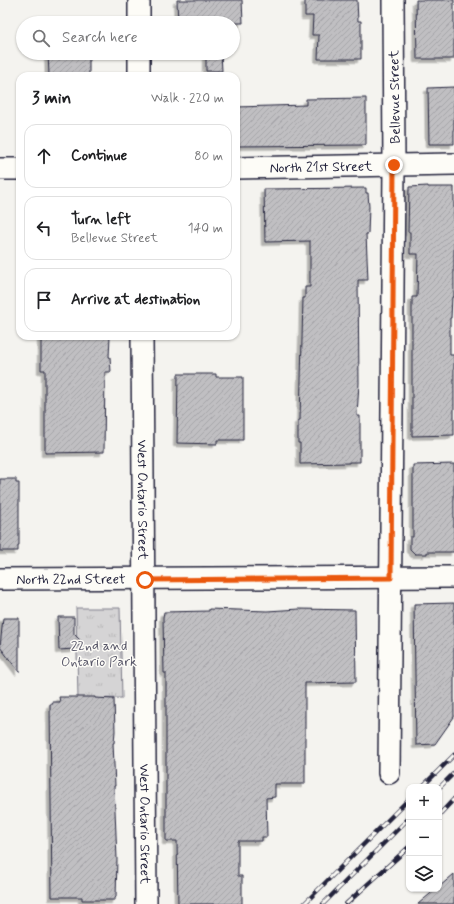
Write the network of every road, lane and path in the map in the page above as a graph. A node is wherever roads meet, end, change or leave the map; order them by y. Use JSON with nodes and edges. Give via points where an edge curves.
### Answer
{"nodes":[{"id":1,"x":139,"y":0,"type":"edge"},
{"id":2,"x":393,"y":0,"type":"edge"},
{"id":3,"x":139,"y":16,"type":"edge"},
{"id":4,"x":139,"y":60,"type":"edge"},
{"id":5,"x":139,"y":72,"type":"edge"},
{"id":6,"x":454,"y":164,"type":"edge"},
{"id":7,"x":394,"y":165,"type":"junction"},
{"id":8,"x":240,"y":168,"type":"edge"},
{"id":9,"x":0,"y":169,"type":"edge"},
{"id":10,"x":16,"y":169,"type":"edge"},
{"id":11,"x":142,"y":340,"type":"edge"},
{"id":12,"x":454,"y":577,"type":"edge"},
{"id":13,"x":391,"y":578,"type":"junction"},
{"id":14,"x":0,"y":579,"type":"edge"},
{"id":15,"x":145,"y":580,"type":"junction"},
{"id":16,"x":389,"y":773,"type":"dead end"},
{"id":17,"x":146,"y":904,"type":"edge"}],
"edges":[{"from":1,"to":3,"type":"street"},
{"from":2,"to":7,"type":"street","name":"Bellevue Street"},
{"from":4,"to":5,"type":"street"},
{"from":6,"to":7,"type":"street","name":"North 21st Street"},
{"from":7,"to":8,"type":"street","name":"North 21st Street"},
{"from":7,"to":13,"type":"street","name":"Bellevue Street"},
{"from":9,"to":10,"type":"street"},
{"from":11,"to":15,"type":"street","name":"West Ontario Street"},
{"from":12,"to":13,"type":"street","name":"North 22nd Street"},
{"from":13,"to":15,"type":"street","name":"North 22nd Street"},
{"from":13,"to":16,"type":"street","name":"Bellevue Street"},
{"from":14,"to":15,"type":"street","name":"North 22nd Street"},
{"from":15,"to":17,"type":"street","name":"West Ontario Street"}]}
